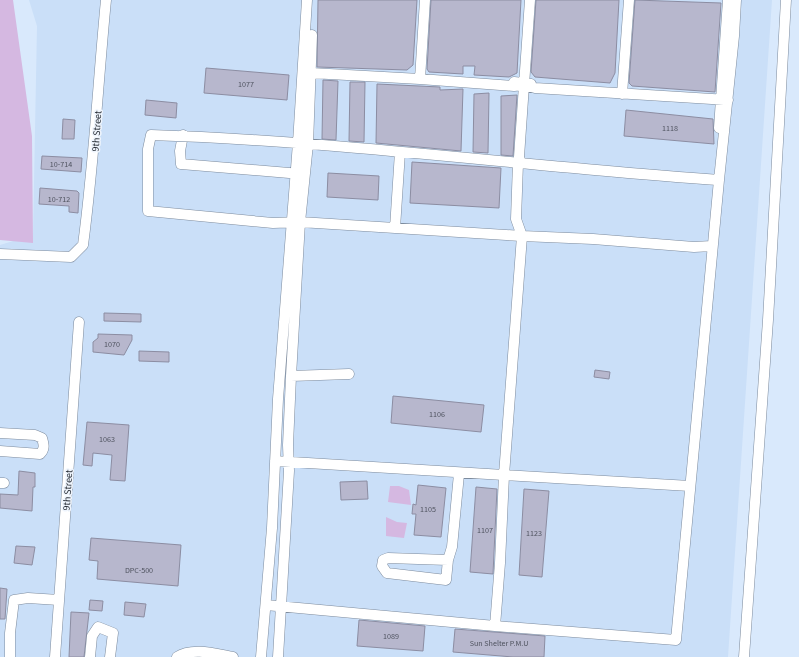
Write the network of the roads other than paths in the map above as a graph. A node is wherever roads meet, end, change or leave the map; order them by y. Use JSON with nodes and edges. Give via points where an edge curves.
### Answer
{"nodes":[{"id":1,"x":106,"y":0,"type":"edge"},
{"id":2,"x":307,"y":0,"type":"edge"},
{"id":3,"x":313,"y":0,"type":"edge"},
{"id":4,"x":421,"y":0,"type":"edge"},
{"id":5,"x":425,"y":0,"type":"edge"},
{"id":6,"x":525,"y":0,"type":"edge"},
{"id":7,"x":530,"y":0,"type":"edge"},
{"id":8,"x":624,"y":0,"type":"edge"},
{"id":9,"x":629,"y":0,"type":"edge"},
{"id":10,"x":731,"y":0,"type":"edge"},
{"id":11,"x":786,"y":0,"type":"edge"},
{"id":12,"x":311,"y":71,"type":"junction"},
{"id":13,"x":417,"y":77,"type":"junction"},
{"id":14,"x":520,"y":84,"type":"junction"},
{"id":15,"x":620,"y":92,"type":"junction"},
{"id":16,"x":724,"y":98,"type":"junction"},
{"id":17,"x":182,"y":135,"type":"junction"},
{"id":18,"x":303,"y":144,"type":"junction"},
{"id":19,"x":400,"y":152,"type":"junction"},
{"id":20,"x":518,"y":162,"type":"junction"},
{"id":21,"x":300,"y":174,"type":"junction"},
{"id":22,"x":715,"y":180,"type":"junction"},
{"id":23,"x":296,"y":222,"type":"junction"},
{"id":24,"x":395,"y":228,"type":"junction"},
{"id":25,"x":522,"y":236,"type":"junction"},
{"id":26,"x":712,"y":246,"type":"junction"},
{"id":27,"x":0,"y":254,"type":"edge"},
{"id":28,"x":78,"y":322,"type":"dead end"},
{"id":29,"x":348,"y":374,"type":"dead end"},
{"id":30,"x":291,"y":376,"type":"junction"},
{"id":31,"x":0,"y":433,"type":"edge"},
{"id":32,"x":0,"y":451,"type":"edge"},
{"id":33,"x":275,"y":461,"type":"junction"},
{"id":34,"x":289,"y":461,"type":"junction"},
{"id":35,"x":459,"y":474,"type":"junction"},
{"id":36,"x":504,"y":475,"type":"junction"},
{"id":37,"x":690,"y":486,"type":"junction"},
{"id":38,"x":448,"y":560,"type":"junction"},
{"id":39,"x":59,"y":600,"type":"junction"},
{"id":40,"x":266,"y":605,"type":"junction"},
{"id":41,"x":282,"y":608,"type":"junction"},
{"id":42,"x":494,"y":626,"type":"junction"},
{"id":43,"x":10,"y":657,"type":"edge"},
{"id":44,"x":55,"y":657,"type":"edge"},
{"id":45,"x":90,"y":657,"type":"edge"},
{"id":46,"x":110,"y":657,"type":"edge"},
{"id":47,"x":177,"y":657,"type":"edge"},
{"id":48,"x":233,"y":657,"type":"edge"},
{"id":49,"x":261,"y":657,"type":"edge"},
{"id":50,"x":278,"y":657,"type":"edge"},
{"id":51,"x":744,"y":657,"type":"edge"}],
"edges":[{"from":1,"to":27,"type":"street","name":"9th Street","via":[[96,134],[83,245],[71,257]]},
{"from":2,"to":18,"type":"street"},
{"from":3,"to":12,"type":"street"},
{"from":4,"to":13,"type":"street"},
{"from":5,"to":13,"type":"street"},
{"from":6,"to":14,"type":"street"},
{"from":7,"to":14,"type":"street"},
{"from":8,"to":15,"type":"street"},
{"from":9,"to":15,"type":"street"},
{"from":10,"to":16,"type":"street"},
{"from":11,"to":51,"type":"street","via":[[769,312]]},
{"from":12,"to":13,"type":"street"},
{"from":12,"to":18,"type":"street"},
{"from":13,"to":14,"type":"street"},
{"from":14,"to":15,"type":"street","via":[[535,88]]},
{"from":14,"to":20,"type":"street"},
{"from":15,"to":16,"type":"street"},
{"from":16,"to":22,"type":"street"},
{"from":17,"to":18,"type":"street"},
{"from":17,"to":21,"type":"street","via":[[181,164]]},
{"from":17,"to":23,"type":"street","via":[[151,134],[148,149],[148,211],[273,223]]},
{"from":18,"to":19,"type":"street"},
{"from":18,"to":21,"type":"street"},
{"from":19,"to":20,"type":"street"},
{"from":19,"to":24,"type":"street"},
{"from":20,"to":22,"type":"street"},
{"from":20,"to":25,"type":"street","via":[[516,219]]},
{"from":21,"to":23,"type":"street"},
{"from":22,"to":26,"type":"street"},
{"from":23,"to":24,"type":"street"},
{"from":23,"to":30,"type":"street"},
{"from":23,"to":33,"type":"street","via":[[278,398]]},
{"from":24,"to":25,"type":"street"},
{"from":25,"to":26,"type":"street"},
{"from":25,"to":36,"type":"street"},
{"from":26,"to":37,"type":"street"},
{"from":28,"to":39,"type":"street","name":"9th Street"},
{"from":29,"to":30,"type":"street"},
{"from":30,"to":34,"type":"street"},
{"from":31,"to":32,"type":"street","via":[[35,435],[42,438],[44,449],[40,454]]},
{"from":33,"to":34,"type":"street"},
{"from":33,"to":40,"type":"street"},
{"from":34,"to":35,"type":"street"},
{"from":34,"to":41,"type":"street"},
{"from":35,"to":36,"type":"street"},
{"from":35,"to":38,"type":"street","via":[[452,547]]},
{"from":36,"to":37,"type":"street"},
{"from":36,"to":42,"type":"street"},
{"from":37,"to":42,"type":"street","via":[[676,640]]},
{"from":38,"to":38,"type":"street","via":[[388,558],[383,560],[382,566],[387,573],[446,580]]},
{"from":39,"to":43,"type":"street","via":[[14,600]]},
{"from":39,"to":44,"type":"street","name":"9th Street"},
{"from":40,"to":41,"type":"street"},
{"from":40,"to":49,"type":"street"},
{"from":41,"to":42,"type":"street"},
{"from":41,"to":50,"type":"street"},
{"from":45,"to":46,"type":"street","via":[[92,636],[98,627],[113,633]]},
{"from":47,"to":48,"type":"street","via":[[184,652]]}]}
